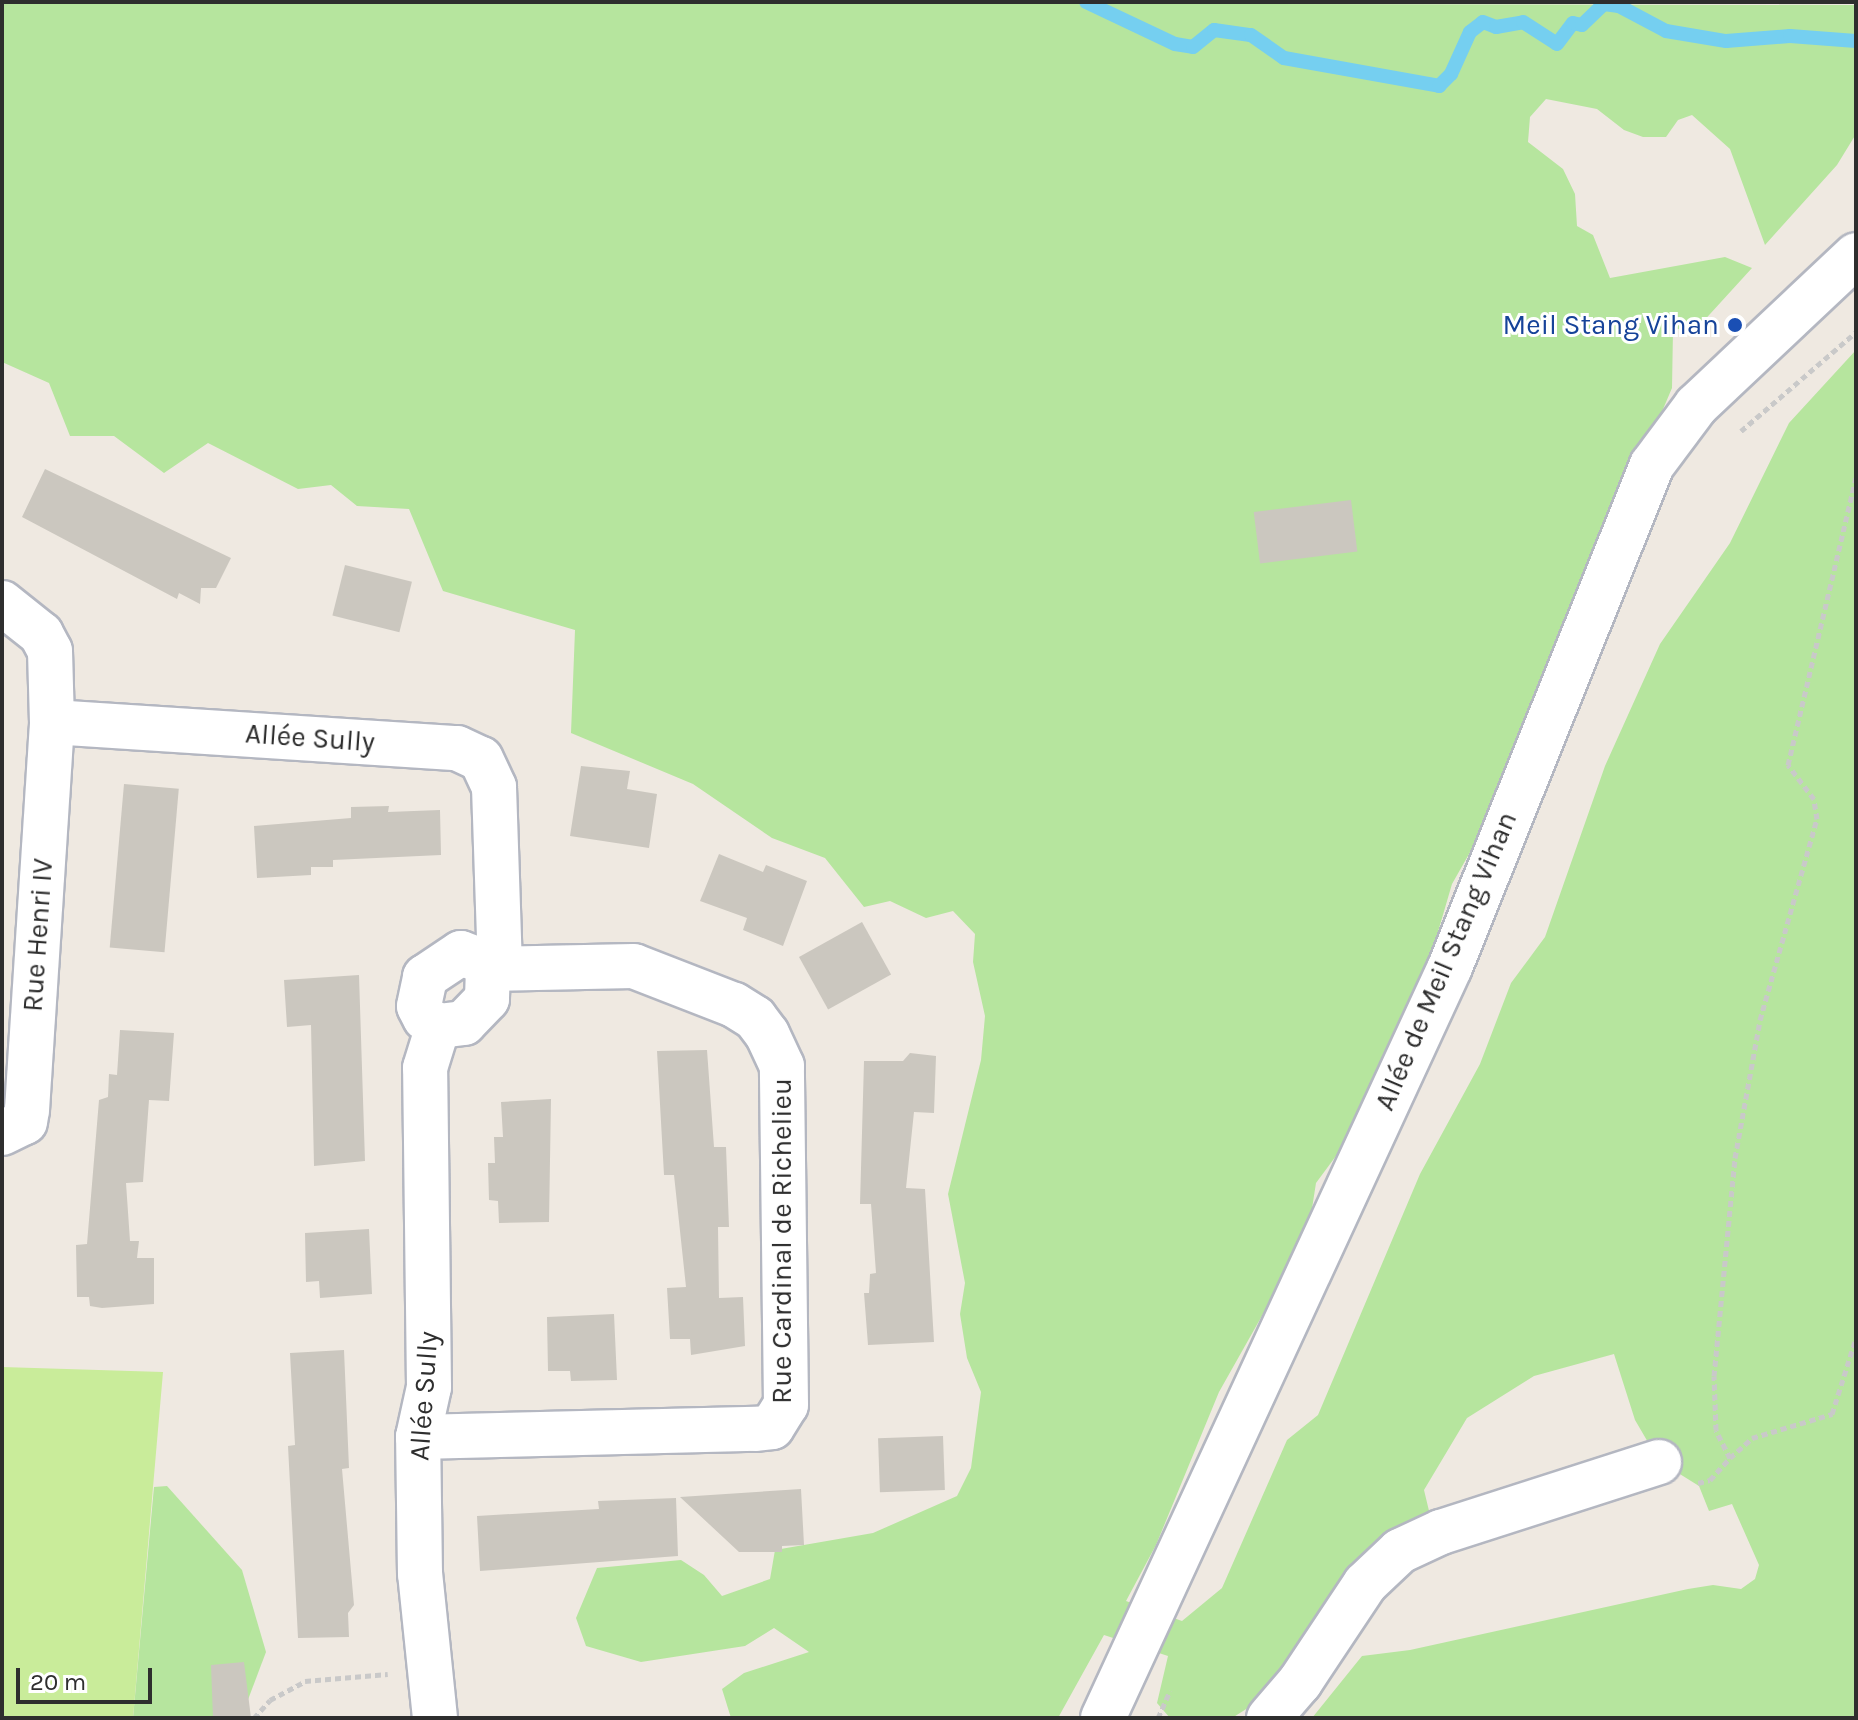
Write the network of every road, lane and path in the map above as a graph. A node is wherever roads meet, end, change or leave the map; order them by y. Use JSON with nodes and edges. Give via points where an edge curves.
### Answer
{"nodes":[{"id":1,"x":1856,"y":255,"type":"edge"},
{"id":2,"x":1856,"y":478,"type":"edge"},
{"id":3,"x":2,"y":603,"type":"edge"},
{"id":4,"x":52,"y":722,"type":"junction"},
{"id":5,"x":494,"y":969,"type":"junction"},
{"id":6,"x":2,"y":1133,"type":"edge"},
{"id":7,"x":1856,"y":1338,"type":"edge"},
{"id":8,"x":418,"y":1437,"type":"junction"},
{"id":9,"x":1730,"y":1458,"type":"junction"},
{"id":10,"x":1659,"y":1462,"type":"joint"},
{"id":11,"x":429,"y":1673,"type":"junction"},
{"id":12,"x":254,"y":1718,"type":"edge"},
{"id":13,"x":435,"y":1718,"type":"edge"},
{"id":14,"x":1103,"y":1718,"type":"edge"},
{"id":15,"x":1269,"y":1718,"type":"edge"}],
"edges":[{"from":1,"to":14,"type":"street","name":"Allée de Meil Stang Vihan","via":[[1705,397],[1652,465],[1450,967]]},
{"from":2,"to":9,"type":"path","via":[[1788,765],[1814,799],[1817,819],[1760,1020],[1735,1158],[1714,1376],[1716,1430]]},
{"from":3,"to":4,"type":"street","via":[[41,634],[50,651]]},
{"from":4,"to":5,"type":"street","name":"Allée Sully","via":[[457,748],[481,759],[494,787]]},
{"from":4,"to":6,"type":"street","name":"Rue Henri IV","via":[[27,1110],[25,1122]]},
{"from":5,"to":8,"type":"street","name":"Allée Sully","via":[[487,999],[476,1014],[464,1023],[438,1026],[428,1050],[424,1097],[429,1387]]},
{"from":5,"to":8,"type":"street","name":"Rue Cardinal de Richelieu","via":[[634,966],[734,1005],[755,1018],[772,1041],[782,1066],[786,1405],[772,1427],[756,1429]]},
{"from":7,"to":9,"type":"path","via":[[1832,1414],[1752,1438]]},
{"from":8,"to":11,"type":"street","name":"Allée Sully"},
{"from":9,"to":10,"type":"path","via":[[1710,1480],[1674,1488]]},
{"from":10,"to":15,"type":"street","via":[[1441,1532],[1400,1551],[1365,1584],[1300,1682]]},
{"from":11,"to":12,"type":"path","via":[[305,1681],[270,1700]]},
{"from":11,"to":13,"type":"street","name":"Allée Sully"}]}
